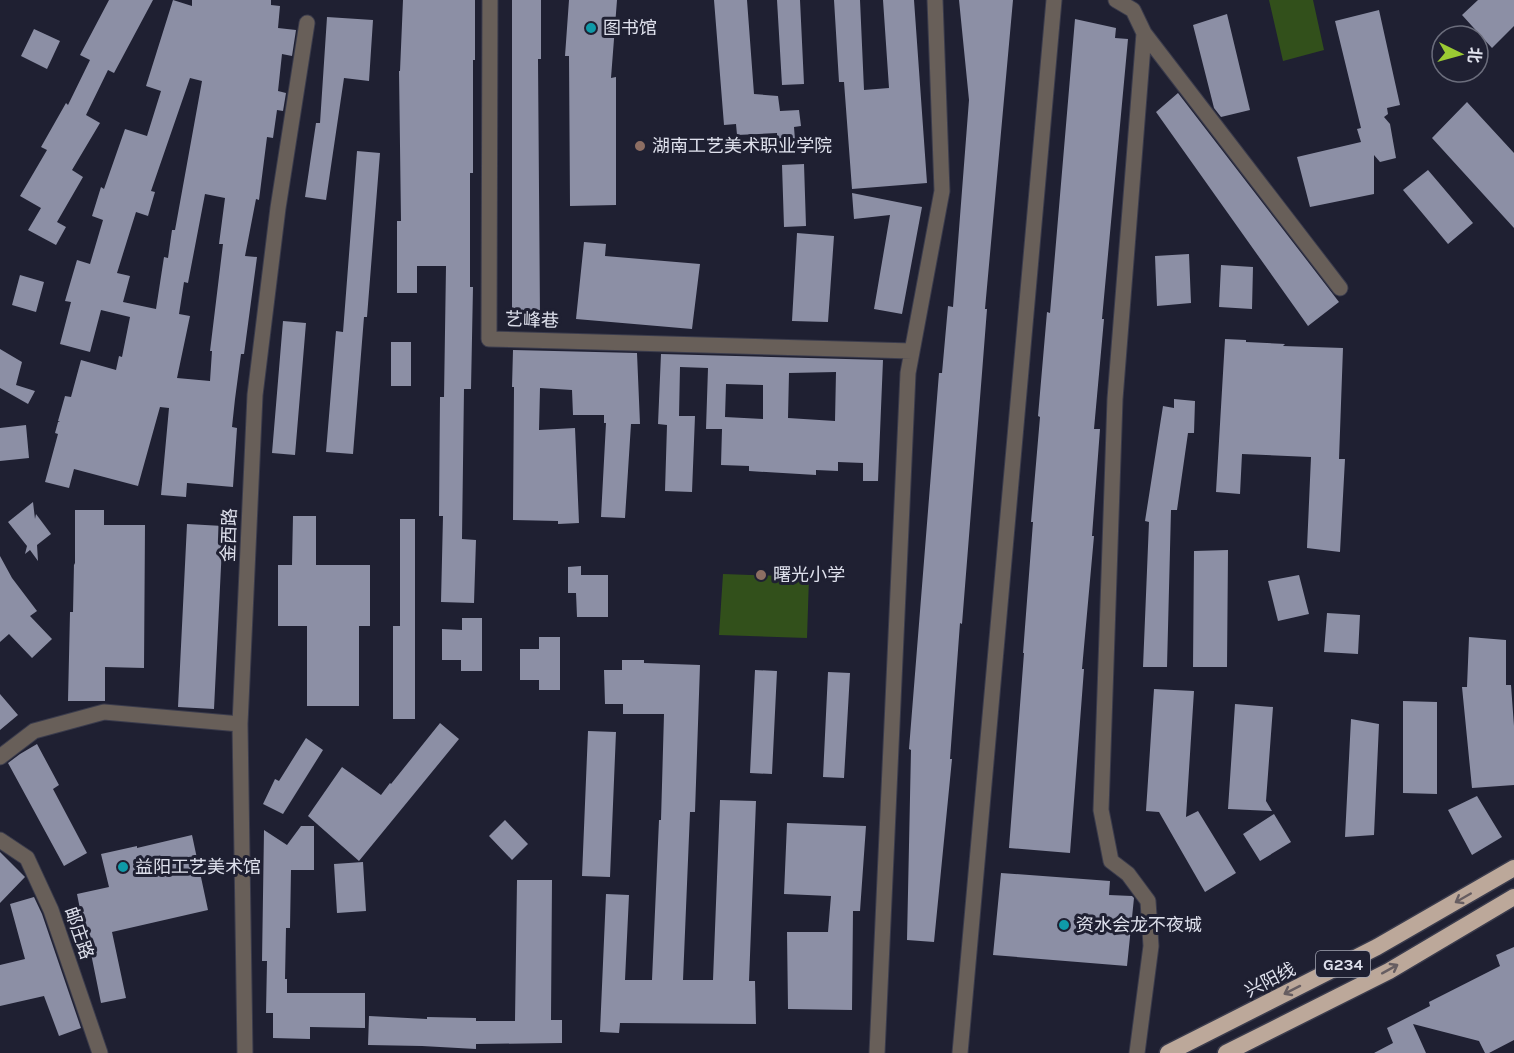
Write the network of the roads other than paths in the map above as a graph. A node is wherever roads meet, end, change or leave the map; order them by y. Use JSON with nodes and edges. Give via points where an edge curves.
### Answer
{"nodes":[{"id":1,"x":490,"y":0,"type":"edge"},
{"id":2,"x":936,"y":0,"type":"edge"},
{"id":3,"x":1054,"y":0,"type":"edge"},
{"id":4,"x":1116,"y":0,"type":"edge"},
{"id":5,"x":307,"y":23,"type":"dead end"},
{"id":6,"x":1144,"y":33,"type":"junction"},
{"id":7,"x":1340,"y":288,"type":"dead end"},
{"id":8,"x":912,"y":351,"type":"junction"},
{"id":9,"x":240,"y":724,"type":"junction"},
{"id":10,"x":0,"y":757,"type":"edge"},
{"id":11,"x":0,"y":840,"type":"edge"},
{"id":12,"x":1514,"y":868,"type":"edge"},
{"id":13,"x":1514,"y":897,"type":"edge"},
{"id":14,"x":100,"y":1053,"type":"edge"},
{"id":15,"x":245,"y":1053,"type":"edge"},
{"id":16,"x":877,"y":1053,"type":"edge"},
{"id":17,"x":960,"y":1053,"type":"edge"},
{"id":18,"x":1137,"y":1053,"type":"edge"},
{"id":19,"x":1168,"y":1053,"type":"edge"},
{"id":20,"x":1226,"y":1053,"type":"edge"}],
"edges":[{"from":1,"to":8,"type":"street","name":"艺峰巷","via":[[489,339]]},
{"from":2,"to":8,"type":"street","via":[[942,191]]},
{"from":3,"to":17,"type":"street"},
{"from":4,"to":6,"type":"street","via":[[1133,10]]},
{"from":5,"to":9,"type":"street","name":"金西路","via":[[278,208],[255,394]]},
{"from":6,"to":7,"type":"street"},
{"from":6,"to":18,"type":"street","via":[[1115,399],[1101,810],[1111,861],[1128,874],[1148,901],[1151,946]]},
{"from":8,"to":16,"type":"street"},
{"from":9,"to":10,"type":"street","via":[[104,712],[34,731]]},
{"from":9,"to":15,"type":"street","name":"金西路"},
{"from":11,"to":14,"type":"street","name":"邮庄路","via":[[27,858],[32,868],[51,910]]},
{"from":12,"to":19,"type":"highway","name":"兴阳线","number":"G234","one_way":true,"via":[[1377,947]]},
{"from":20,"to":13,"type":"highway","number":"G234","one_way":true,"via":[[1389,971]]}]}
